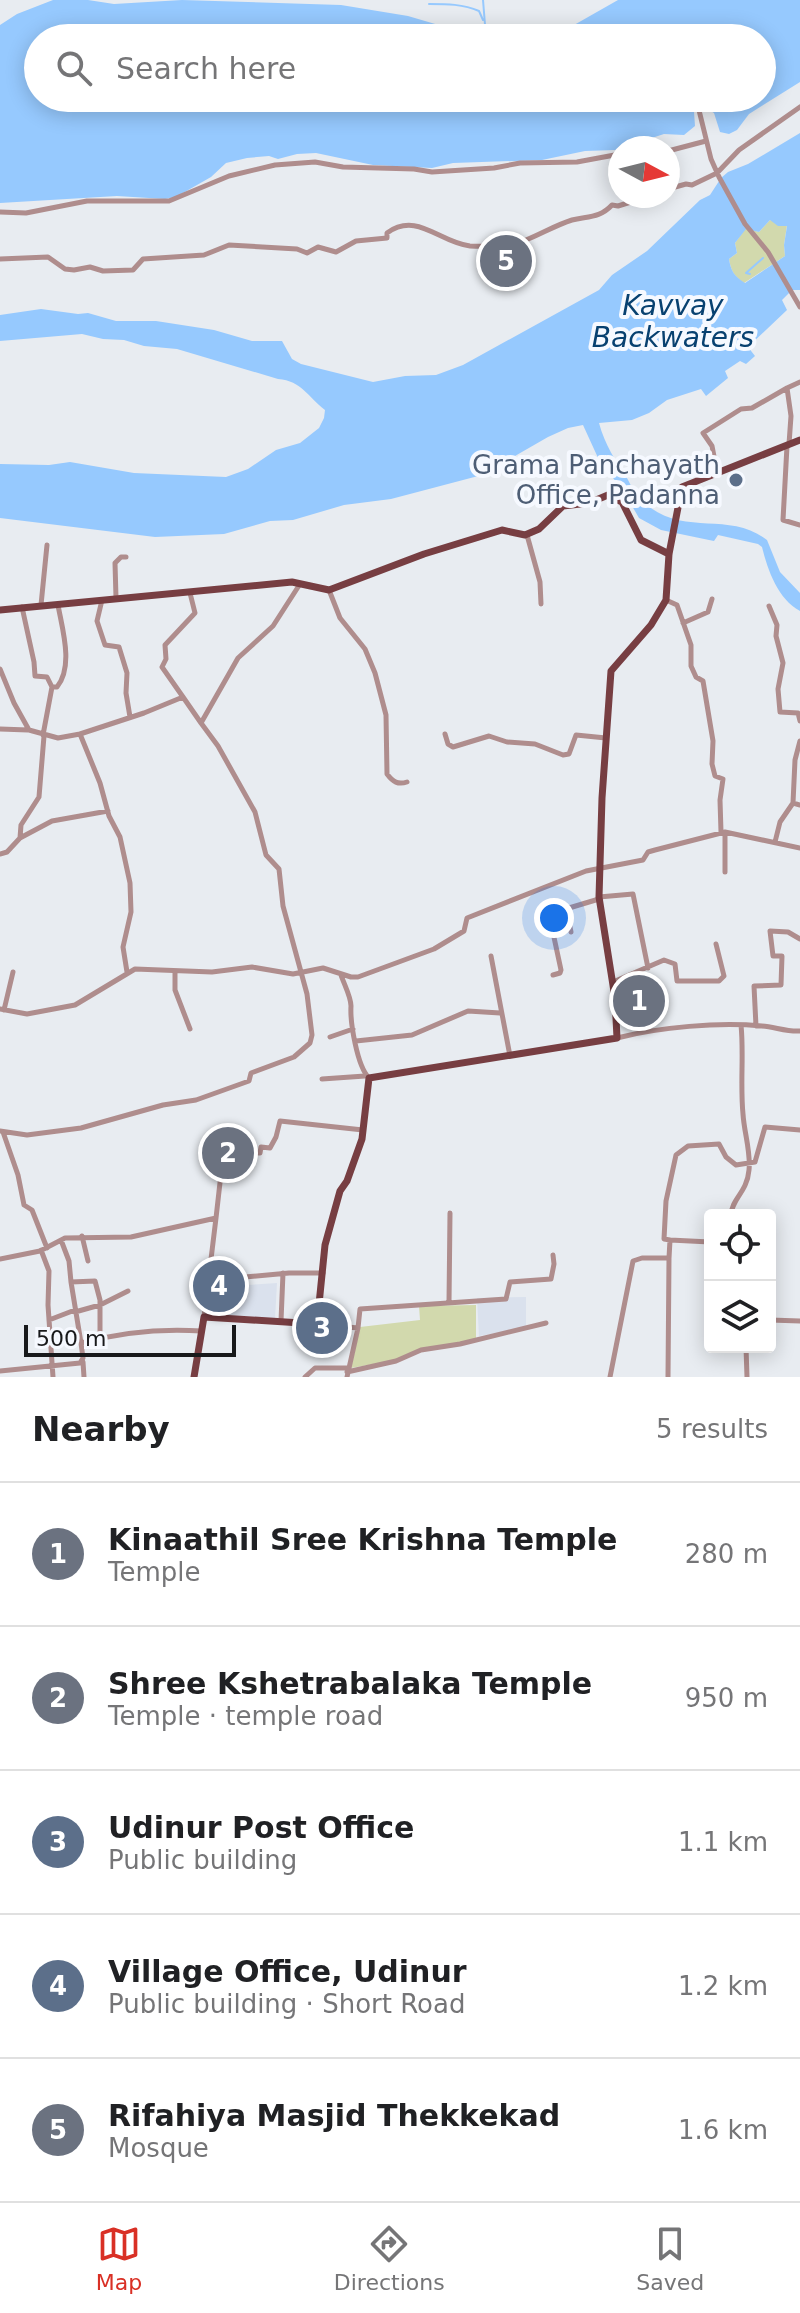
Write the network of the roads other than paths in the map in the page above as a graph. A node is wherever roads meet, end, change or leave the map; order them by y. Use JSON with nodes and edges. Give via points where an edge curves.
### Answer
{"nodes":[{"id":1,"x":800,"y":107,"type":"edge"},
{"id":2,"x":699,"y":112,"type":"edge"},
{"id":3,"x":706,"y":141,"type":"junction"},
{"id":4,"x":680,"y":148,"type":"edge"},
{"id":5,"x":608,"y":156,"type":"edge"},
{"id":6,"x":718,"y":175,"type":"junction"},
{"id":7,"x":680,"y":186,"type":"edge"},
{"id":8,"x":608,"y":208,"type":"edge"},
{"id":9,"x":0,"y":212,"type":"edge"},
{"id":10,"x":0,"y":259,"type":"edge"},
{"id":11,"x":799,"y":304,"type":"edge"},
{"id":12,"x":800,"y":382,"type":"edge"},
{"id":13,"x":787,"y":388,"type":"junction"},
{"id":14,"x":800,"y":440,"type":"edge"},
{"id":15,"x":788,"y":444,"type":"junction"},
{"id":16,"x":717,"y":472,"type":"junction"},
{"id":17,"x":800,"y":525,"type":"edge"},
{"id":18,"x":527,"y":535,"type":"junction"},
{"id":19,"x":47,"y":545,"type":"dead end"},
{"id":20,"x":669,"y":554,"type":"junction"},
{"id":21,"x":126,"y":557,"type":"dead end"},
{"id":22,"x":300,"y":583,"type":"junction"},
{"id":23,"x":329,"y":590,"type":"junction"},
{"id":24,"x":190,"y":593,"type":"junction"},
{"id":25,"x":116,"y":598,"type":"junction"},
{"id":26,"x":102,"y":599,"type":"junction"},
{"id":27,"x":712,"y":599,"type":"dead end"},
{"id":28,"x":666,"y":600,"type":"junction"},
{"id":29,"x":58,"y":604,"type":"junction"},
{"id":30,"x":541,"y":604,"type":"dead end"},
{"id":31,"x":41,"y":605,"type":"junction"},
{"id":32,"x":769,"y":606,"type":"dead end"},
{"id":33,"x":22,"y":607,"type":"junction"},
{"id":34,"x":0,"y":610,"type":"edge"},
{"id":35,"x":683,"y":623,"type":"junction"},
{"id":36,"x":0,"y":669,"type":"edge"},
{"id":37,"x":52,"y":687,"type":"junction"},
{"id":38,"x":183,"y":697,"type":"junction"},
{"id":39,"x":130,"y":717,"type":"junction"},
{"id":40,"x":800,"y":721,"type":"edge"},
{"id":41,"x":201,"y":723,"type":"junction"},
{"id":42,"x":0,"y":729,"type":"edge"},
{"id":43,"x":29,"y":730,"type":"junction"},
{"id":44,"x":80,"y":734,"type":"junction"},
{"id":45,"x":445,"y":734,"type":"dead end"},
{"id":46,"x":43,"y":736,"type":"junction"},
{"id":47,"x":606,"y":738,"type":"junction"},
{"id":48,"x":800,"y":741,"type":"edge"},
{"id":49,"x":407,"y":782,"type":"dead end"},
{"id":50,"x":797,"y":804,"type":"edge"},
{"id":51,"x":108,"y":811,"type":"junction"},
{"id":52,"x":723,"y":832,"type":"junction"},
{"id":53,"x":20,"y":838,"type":"junction"},
{"id":54,"x":775,"y":842,"type":"junction"},
{"id":55,"x":800,"y":848,"type":"edge"},
{"id":56,"x":0,"y":854,"type":"edge"},
{"id":57,"x":600,"y":866,"type":"junction"},
{"id":58,"x":725,"y":872,"type":"dead end"},
{"id":59,"x":599,"y":898,"type":"junction"},
{"id":60,"x":566,"y":907,"type":"junction"},
{"id":61,"x":571,"y":932,"type":"dead end"},
{"id":62,"x":800,"y":939,"type":"edge"},
{"id":63,"x":716,"y":944,"type":"dead end"},
{"id":64,"x":491,"y":956,"type":"dead end"},
{"id":65,"x":648,"y":968,"type":"junction"},
{"id":66,"x":13,"y":972,"type":"dead end"},
{"id":67,"x":127,"y":972,"type":"junction"},
{"id":68,"x":175,"y":972,"type":"junction"},
{"id":69,"x":302,"y":973,"type":"junction"},
{"id":70,"x":340,"y":974,"type":"junction"},
{"id":71,"x":553,"y":975,"type":"dead end"},
{"id":72,"x":613,"y":982,"type":"junction"},
{"id":73,"x":2,"y":1010,"type":"edge"},
{"id":74,"x":500,"y":1013,"type":"junction"},
{"id":75,"x":741,"y":1025,"type":"junction"},
{"id":76,"x":756,"y":1026,"type":"junction"},
{"id":77,"x":190,"y":1029,"type":"dead end"},
{"id":78,"x":353,"y":1029,"type":"junction"},
{"id":79,"x":800,"y":1031,"type":"edge"},
{"id":80,"x":330,"y":1037,"type":"dead end"},
{"id":81,"x":617,"y":1038,"type":"junction"},
{"id":82,"x":356,"y":1041,"type":"junction"},
{"id":83,"x":510,"y":1057,"type":"junction"},
{"id":84,"x":368,"y":1077,"type":"junction"},
{"id":85,"x":322,"y":1079,"type":"dead end"},
{"id":86,"x":363,"y":1130,"type":"junction"},
{"id":87,"x":800,"y":1130,"type":"edge"},
{"id":88,"x":1,"y":1132,"type":"edge"},
{"id":89,"x":241,"y":1152,"type":"dead end"},
{"id":90,"x":749,"y":1163,"type":"junction"},
{"id":91,"x":222,"y":1165,"type":"dead end"},
{"id":92,"x":731,"y":1209,"type":"edge"},
{"id":93,"x":450,"y":1213,"type":"dead end"},
{"id":94,"x":216,"y":1218,"type":"junction"},
{"id":95,"x":82,"y":1236,"type":"junction"},
{"id":96,"x":61,"y":1240,"type":"junction"},
{"id":97,"x":670,"y":1240,"type":"junction"},
{"id":98,"x":704,"y":1242,"type":"edge"},
{"id":99,"x":44,"y":1249,"type":"junction"},
{"id":100,"x":553,"y":1255,"type":"dead end"},
{"id":101,"x":669,"y":1258,"type":"junction"},
{"id":102,"x":0,"y":1259,"type":"edge"},
{"id":103,"x":88,"y":1261,"type":"dead end"},
{"id":104,"x":212,"y":1263,"type":"junction"},
{"id":105,"x":283,"y":1273,"type":"junction"},
{"id":106,"x":323,"y":1273,"type":"junction"},
{"id":107,"x":71,"y":1282,"type":"junction"},
{"id":108,"x":128,"y":1291,"type":"dead end"},
{"id":109,"x":449,"y":1303,"type":"junction"},
{"id":110,"x":100,"y":1305,"type":"junction"},
{"id":111,"x":75,"y":1311,"type":"junction"},
{"id":112,"x":204,"y":1317,"type":"junction"},
{"id":113,"x":49,"y":1320,"type":"junction"},
{"id":114,"x":776,"y":1320,"type":"edge"},
{"id":115,"x":800,"y":1321,"type":"edge"},
{"id":116,"x":281,"y":1322,"type":"junction"},
{"id":117,"x":546,"y":1323,"type":"dead end"},
{"id":118,"x":317,"y":1324,"type":"junction"},
{"id":119,"x":358,"y":1328,"type":"junction"},
{"id":120,"x":202,"y":1331,"type":"junction"},
{"id":121,"x":100,"y":1338,"type":"junction"},
{"id":122,"x":81,"y":1343,"type":"junction"},
{"id":123,"x":746,"y":1353,"type":"edge"},
{"id":124,"x":82,"y":1361,"type":"junction"},
{"id":125,"x":53,"y":1367,"type":"junction"},
{"id":126,"x":0,"y":1371,"type":"edge"},
{"id":127,"x":347,"y":1372,"type":"edge"},
{"id":128,"x":53,"y":1377,"type":"edge"},
{"id":129,"x":84,"y":1377,"type":"edge"},
{"id":130,"x":194,"y":1377,"type":"edge"},
{"id":131,"x":305,"y":1377,"type":"edge"},
{"id":132,"x":610,"y":1377,"type":"edge"},
{"id":133,"x":668,"y":1377,"type":"edge"},
{"id":134,"x":747,"y":1377,"type":"edge"}],
"edges":[{"from":1,"to":6,"type":"street","via":[[739,150]]},
{"from":2,"to":3,"type":"street"},
{"from":3,"to":4,"type":"street"},
{"from":3,"to":6,"type":"street"},
{"from":5,"to":9,"type":"street","via":[[432,172],[315,162],[275,165],[229,176],[169,201],[87,201],[26,213]]},
{"from":6,"to":7,"type":"street"},
{"from":6,"to":11,"type":"street"},
{"from":8,"to":10,"type":"street","via":[[599,216],[571,220],[505,244],[467,246],[408,224],[395,227],[387,238],[356,241],[336,252],[229,245],[204,255],[143,259],[133,270],[65,269],[48,257]]},
{"from":12,"to":13,"type":"street"},
{"from":13,"to":15,"type":"street"},
{"from":13,"to":16,"type":"street","via":[[703,433],[712,446]]},
{"from":14,"to":15,"type":"main road"},
{"from":15,"to":16,"type":"main road"},
{"from":15,"to":17,"type":"street","via":[[783,520]]},
{"from":16,"to":20,"type":"main road","via":[[685,484]]},
{"from":18,"to":20,"type":"main road","via":[[563,506],[611,495],[622,502],[641,540]]},
{"from":18,"to":23,"type":"main road","via":[[502,530]]},
{"from":18,"to":30,"type":"street","via":[[539,574]]},
{"from":19,"to":31,"type":"street"},
{"from":20,"to":28,"type":"main road"},
{"from":21,"to":25,"type":"street","via":[[115,563]]},
{"from":22,"to":23,"type":"main road"},
{"from":22,"to":24,"type":"main road"},
{"from":22,"to":41,"type":"street","via":[[273,626],[238,658]]},
{"from":23,"to":49,"type":"street","via":[[375,673],[386,715],[387,774],[395,782]]},
{"from":24,"to":25,"type":"main road"},
{"from":24,"to":38,"type":"street","via":[[195,613],[165,645],[162,667]]},
{"from":25,"to":26,"type":"main road"},
{"from":26,"to":29,"type":"main road"},
{"from":26,"to":39,"type":"street","via":[[97,624],[105,645],[119,647]]},
{"from":27,"to":35,"type":"street","via":[[708,612]]},
{"from":28,"to":35,"type":"street","via":[[677,605]]},
{"from":28,"to":47,"type":"main road","via":[[611,671]]},
{"from":29,"to":31,"type":"main road"},
{"from":29,"to":37,"type":"street","via":[[65,658],[61,683]]},
{"from":31,"to":33,"type":"main road"},
{"from":32,"to":40,"type":"street","via":[[783,663],[780,712],[798,713]]},
{"from":33,"to":34,"type":"main road"},
{"from":33,"to":37,"type":"street","via":[[35,676],[47,677]]},
{"from":35,"to":52,"type":"street","via":[[691,666],[703,681],[715,776],[723,779]]},
{"from":36,"to":43,"type":"street"},
{"from":37,"to":46,"type":"street"},
{"from":38,"to":39,"type":"street"},
{"from":38,"to":41,"type":"street"},
{"from":39,"to":44,"type":"street"},
{"from":41,"to":69,"type":"street","via":[[255,812],[266,855],[279,869],[283,906]]},
{"from":42,"to":43,"type":"street"},
{"from":43,"to":46,"type":"street"},
{"from":44,"to":46,"type":"street"},
{"from":44,"to":51,"type":"street"},
{"from":45,"to":47,"type":"street","via":[[453,747],[489,736],[563,755],[569,754],[576,735]]},
{"from":46,"to":53,"type":"street","via":[[39,797],[21,825]]},
{"from":47,"to":57,"type":"main road"},
{"from":48,"to":50,"type":"street","via":[[795,760]]},
{"from":50,"to":54,"type":"street","via":[[780,822]]},
{"from":51,"to":53,"type":"street","via":[[52,821]]},
{"from":51,"to":67,"type":"street","via":[[130,883],[131,912],[123,947]]},
{"from":52,"to":54,"type":"street"},
{"from":52,"to":57,"type":"street","via":[[648,852],[643,860]]},
{"from":52,"to":58,"type":"street"},
{"from":53,"to":56,"type":"street"},
{"from":54,"to":55,"type":"street"},
{"from":57,"to":59,"type":"main road"},
{"from":57,"to":70,"type":"street","via":[[467,918],[460,935],[434,949],[358,977]]},
{"from":59,"to":60,"type":"street"},
{"from":59,"to":65,"type":"street","via":[[633,894]]},
{"from":59,"to":72,"type":"main road"},
{"from":60,"to":61,"type":"street"},
{"from":60,"to":71,"type":"street","via":[[549,914],[561,970]]},
{"from":62,"to":76,"type":"street","via":[[770,931],[773,956],[782,956],[781,985],[754,986]]},
{"from":63,"to":65,"type":"street","via":[[724,976],[719,981],[677,981],[675,964],[664,960]]},
{"from":64,"to":74,"type":"street"},
{"from":65,"to":72,"type":"street"},
{"from":66,"to":73,"type":"street"},
{"from":67,"to":68,"type":"street"},
{"from":67,"to":73,"type":"street","via":[[75,1005],[27,1014]]},
{"from":68,"to":69,"type":"street","via":[[252,967]]},
{"from":68,"to":77,"type":"street","via":[[175,990]]},
{"from":69,"to":70,"type":"street","via":[[323,968]]},
{"from":69,"to":88,"type":"street","via":[[310,1043],[294,1057],[250,1074],[249,1081],[196,1100],[81,1128],[27,1135]]},
{"from":70,"to":78,"type":"street"},
{"from":72,"to":81,"type":"main road"},
{"from":74,"to":82,"type":"street","via":[[468,1011],[412,1035]]},
{"from":74,"to":83,"type":"street"},
{"from":75,"to":76,"type":"street"},
{"from":75,"to":81,"type":"street","via":[[644,1031]]},
{"from":75,"to":90,"type":"street"},
{"from":76,"to":79,"type":"street"},
{"from":78,"to":80,"type":"street"},
{"from":78,"to":82,"type":"street"},
{"from":81,"to":83,"type":"main road"},
{"from":82,"to":84,"type":"street"},
{"from":83,"to":84,"type":"main road"},
{"from":84,"to":85,"type":"street"},
{"from":84,"to":86,"type":"main road"},
{"from":86,"to":89,"type":"street","via":[[280,1121],[270,1148]]},
{"from":86,"to":106,"type":"main road","via":[[340,1191]]},
{"from":87,"to":90,"type":"street","via":[[765,1127],[755,1162]]},
{"from":88,"to":99,"type":"street"},
{"from":90,"to":92,"type":"street","via":[[745,1191]]},
{"from":90,"to":97,"type":"street","via":[[736,1165],[719,1144],[688,1146],[676,1155],[666,1201],[664,1239]]},
{"from":91,"to":94,"type":"street"},
{"from":93,"to":109,"type":"street"},
{"from":94,"to":95,"type":"street","via":[[131,1237]]},
{"from":94,"to":104,"type":"street"},
{"from":95,"to":96,"type":"street"},
{"from":95,"to":103,"type":"street"},
{"from":96,"to":99,"type":"street"},
{"from":96,"to":107,"type":"street"},
{"from":97,"to":98,"type":"street"},
{"from":97,"to":101,"type":"street"},
{"from":99,"to":102,"type":"street"},
{"from":99,"to":113,"type":"street"},
{"from":100,"to":109,"type":"street","via":[[551,1279],[511,1281],[506,1299]]},
{"from":101,"to":132,"type":"street","via":[[633,1261]]},
{"from":101,"to":133,"type":"street"},
{"from":104,"to":105,"type":"street","via":[[232,1267],[245,1277]]},
{"from":104,"to":112,"type":"street"},
{"from":105,"to":106,"type":"street"},
{"from":105,"to":116,"type":"street"},
{"from":106,"to":118,"type":"main road"},
{"from":107,"to":110,"type":"street","via":[[95,1281]]},
{"from":107,"to":111,"type":"street"},
{"from":108,"to":110,"type":"street"},
{"from":109,"to":119,"type":"street","via":[[360,1309]]},
{"from":110,"to":111,"type":"street"},
{"from":110,"to":121,"type":"street"},
{"from":111,"to":113,"type":"street"},
{"from":111,"to":122,"type":"street"},
{"from":112,"to":116,"type":"main road"},
{"from":112,"to":120,"type":"main road"},
{"from":113,"to":125,"type":"street"},
{"from":114,"to":115,"type":"street"},
{"from":116,"to":118,"type":"main road"},
{"from":117,"to":127,"type":"street"},
{"from":118,"to":119,"type":"street"},
{"from":119,"to":127,"type":"street"},
{"from":120,"to":121,"type":"street","via":[[166,1329]]},
{"from":120,"to":130,"type":"main road"},
{"from":121,"to":122,"type":"street"},
{"from":122,"to":124,"type":"street"},
{"from":123,"to":134,"type":"street"},
{"from":124,"to":125,"type":"street"},
{"from":124,"to":129,"type":"street"},
{"from":125,"to":126,"type":"street"},
{"from":125,"to":128,"type":"street"},
{"from":127,"to":131,"type":"street","via":[[315,1368]]}]}
